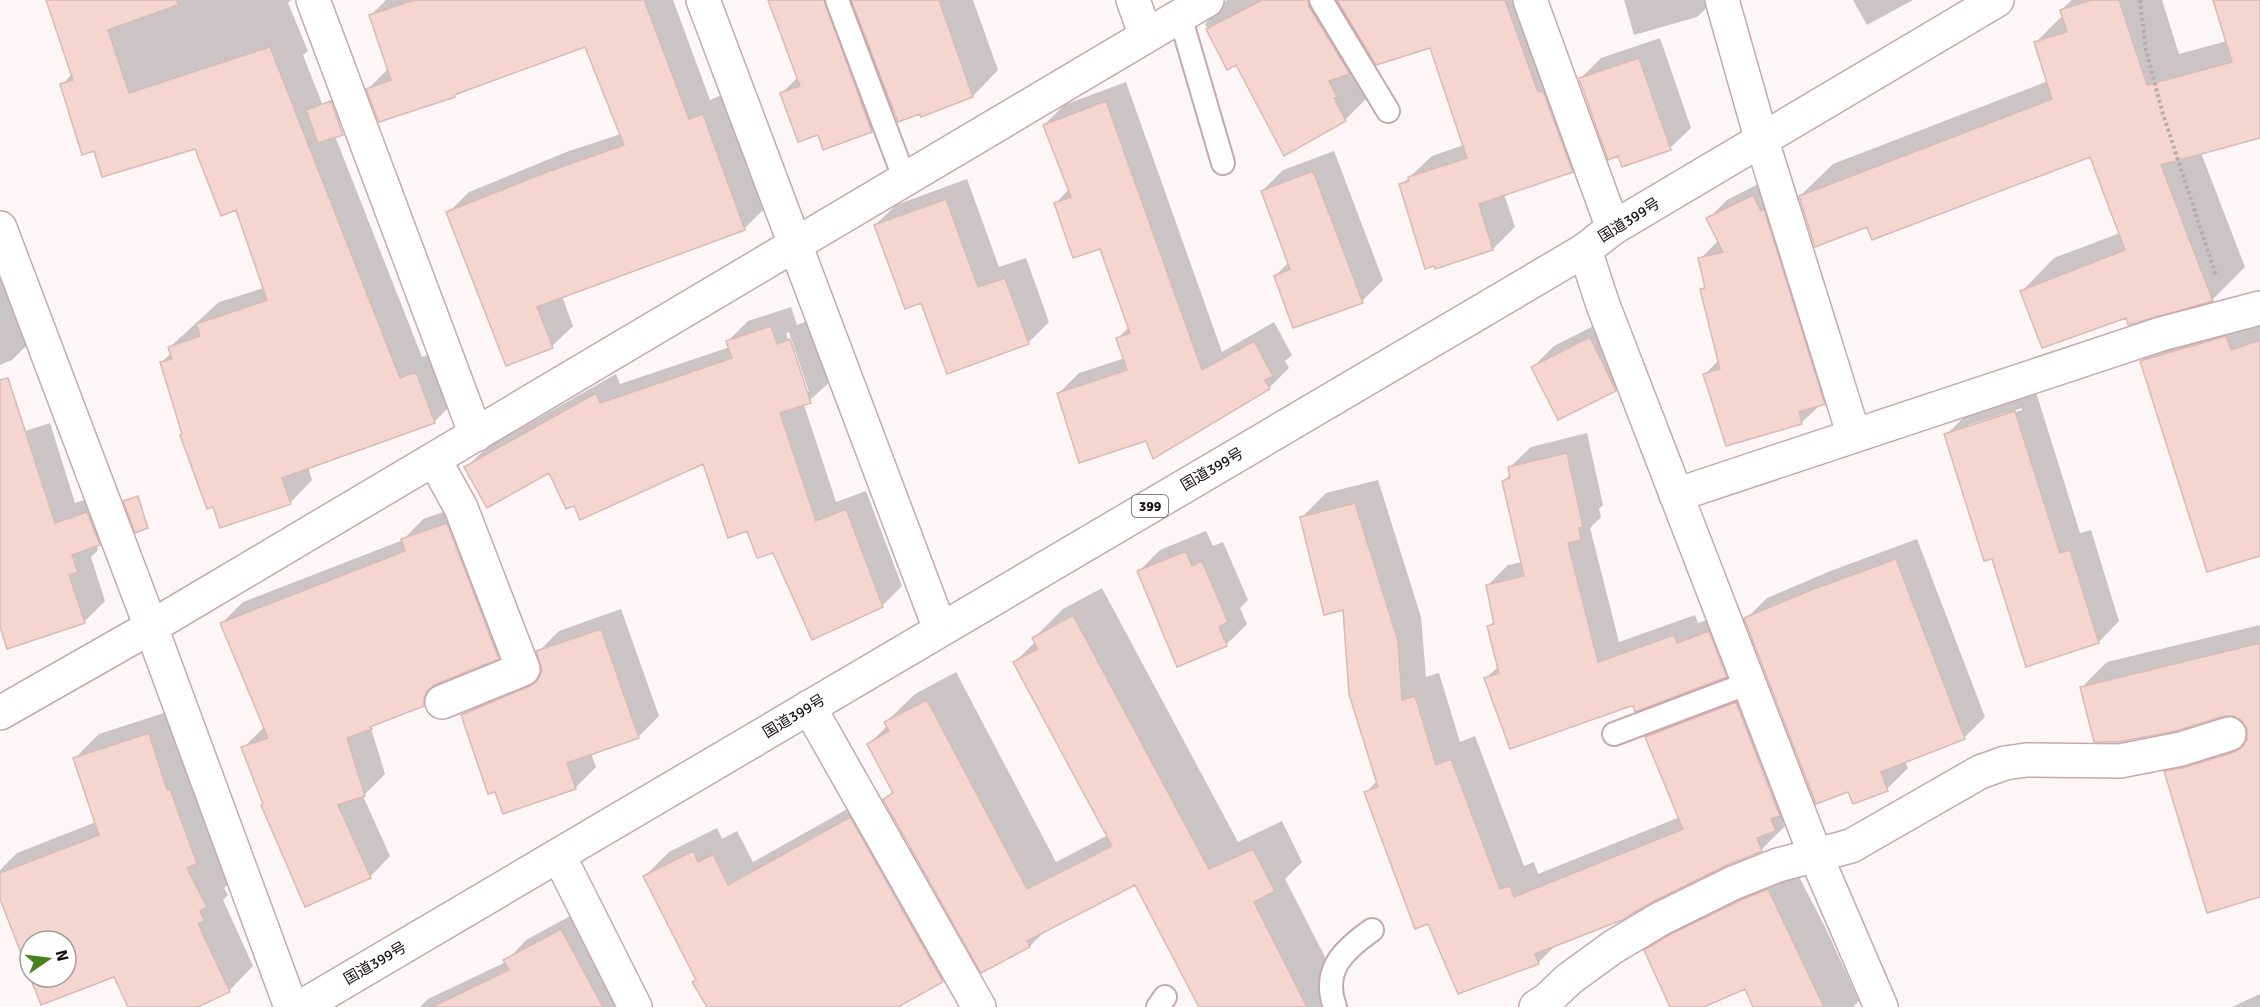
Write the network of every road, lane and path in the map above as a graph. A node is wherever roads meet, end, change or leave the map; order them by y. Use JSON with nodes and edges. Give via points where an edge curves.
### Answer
{"nodes":[{"id":1,"x":313,"y":0,"type":"edge"},
{"id":2,"x":704,"y":0,"type":"edge"},
{"id":3,"x":837,"y":0,"type":"edge"},
{"id":4,"x":1133,"y":0,"type":"edge"},
{"id":5,"x":1321,"y":0,"type":"edge"},
{"id":6,"x":1530,"y":0,"type":"edge"},
{"id":7,"x":1722,"y":0,"type":"edge"},
{"id":8,"x":1997,"y":0,"type":"edge"},
{"id":9,"x":2140,"y":0,"type":"edge"},
{"id":10,"x":1193,"y":8,"type":"edge"},
{"id":11,"x":1146,"y":36,"type":"junction"},
{"id":12,"x":1388,"y":111,"type":"dead end"},
{"id":13,"x":1762,"y":141,"type":"junction"},
{"id":14,"x":1223,"y":163,"type":"dead end"},
{"id":15,"x":905,"y":180,"type":"junction"},
{"id":16,"x":0,"y":228,"type":"edge"},
{"id":17,"x":1613,"y":228,"type":"junction"},
{"id":18,"x":795,"y":245,"type":"junction"},
{"id":19,"x":1585,"y":250,"type":"junction"},
{"id":20,"x":2260,"y":308,"type":"edge"},
{"id":21,"x":2229,"y":316,"type":"junction"},
{"id":22,"x":476,"y":435,"type":"junction"},
{"id":23,"x":1854,"y":436,"type":"junction"},
{"id":24,"x":434,"y":459,"type":"junction"},
{"id":25,"x":1676,"y":495,"type":"junction"},
{"id":26,"x":152,"y":627,"type":"junction"},
{"id":27,"x":940,"y":629,"type":"junction"},
{"id":28,"x":1749,"y":682,"type":"junction"},
{"id":29,"x":442,"y":702,"type":"dead end"},
{"id":30,"x":809,"y":707,"type":"junction"},
{"id":31,"x":0,"y":712,"type":"edge"},
{"id":32,"x":1614,"y":734,"type":"dead end"},
{"id":33,"x":2229,"y":734,"type":"dead end"},
{"id":34,"x":1815,"y":854,"type":"junction"},
{"id":35,"x":559,"y":856,"type":"junction"},
{"id":36,"x":1372,"y":930,"type":"dead end"},
{"id":37,"x":291,"y":1007,"type":"edge"},
{"id":38,"x":301,"y":1007,"type":"edge"},
{"id":39,"x":635,"y":1007,"type":"edge"},
{"id":40,"x":979,"y":1007,"type":"edge"},
{"id":41,"x":1335,"y":1007,"type":"edge"},
{"id":42,"x":1536,"y":1007,"type":"edge"},
{"id":43,"x":1881,"y":1007,"type":"edge"}],
"edges":[{"from":1,"to":22,"type":"main road"},
{"from":2,"to":18,"type":"main road"},
{"from":3,"to":15,"type":"lane"},
{"from":4,"to":11,"type":"main road"},
{"from":5,"to":12,"type":"lane"},
{"from":6,"to":17,"type":"main road"},
{"from":7,"to":13,"type":"main road"},
{"from":8,"to":13,"type":"main road","name":"国道399号","number":"399"},
{"from":9,"to":21,"type":"path","via":[[2146,50],[2163,114]]},
{"from":10,"to":11,"type":"main road"},
{"from":10,"to":14,"type":"lane"},
{"from":11,"to":15,"type":"main road"},
{"from":13,"to":17,"type":"main road","name":"国道399号","number":"399"},
{"from":13,"to":23,"type":"main road"},
{"from":15,"to":18,"type":"main road"},
{"from":16,"to":26,"type":"main road"},
{"from":17,"to":19,"type":"main road","name":"国道399号","number":"399"},
{"from":18,"to":22,"type":"main road"},
{"from":18,"to":27,"type":"main road"},
{"from":19,"to":25,"type":"main road"},
{"from":19,"to":27,"type":"main road","name":"国道399号","number":"399"},
{"from":20,"to":21,"type":"main road"},
{"from":21,"to":23,"type":"main road","via":[[2161,334]]},
{"from":22,"to":24,"type":"main road"},
{"from":23,"to":25,"type":"main road"},
{"from":24,"to":26,"type":"main road"},
{"from":24,"to":29,"type":"main road","via":[[461,508],[523,669]]},
{"from":25,"to":28,"type":"main road"},
{"from":26,"to":31,"type":"main road"},
{"from":26,"to":37,"type":"main road"},
{"from":27,"to":30,"type":"main road","name":"国道399号","number":"399"},
{"from":28,"to":32,"type":"lane"},
{"from":28,"to":34,"type":"main road"},
{"from":30,"to":35,"type":"main road","name":"国道399号","number":"399"},
{"from":30,"to":40,"type":"main road"},
{"from":33,"to":34,"type":"main road","via":[[2181,749],[2120,761],[2005,763],[1980,772],[1851,846]]},
{"from":34,"to":42,"type":"main road","via":[[1733,883],[1660,919],[1613,947]]},
{"from":34,"to":43,"type":"main road"},
{"from":35,"to":38,"type":"main road","name":"国道399号","number":"399"},
{"from":35,"to":39,"type":"main road"},
{"from":36,"to":41,"type":"lane","via":[[1348,947],[1337,963],[1330,996]]}]}
